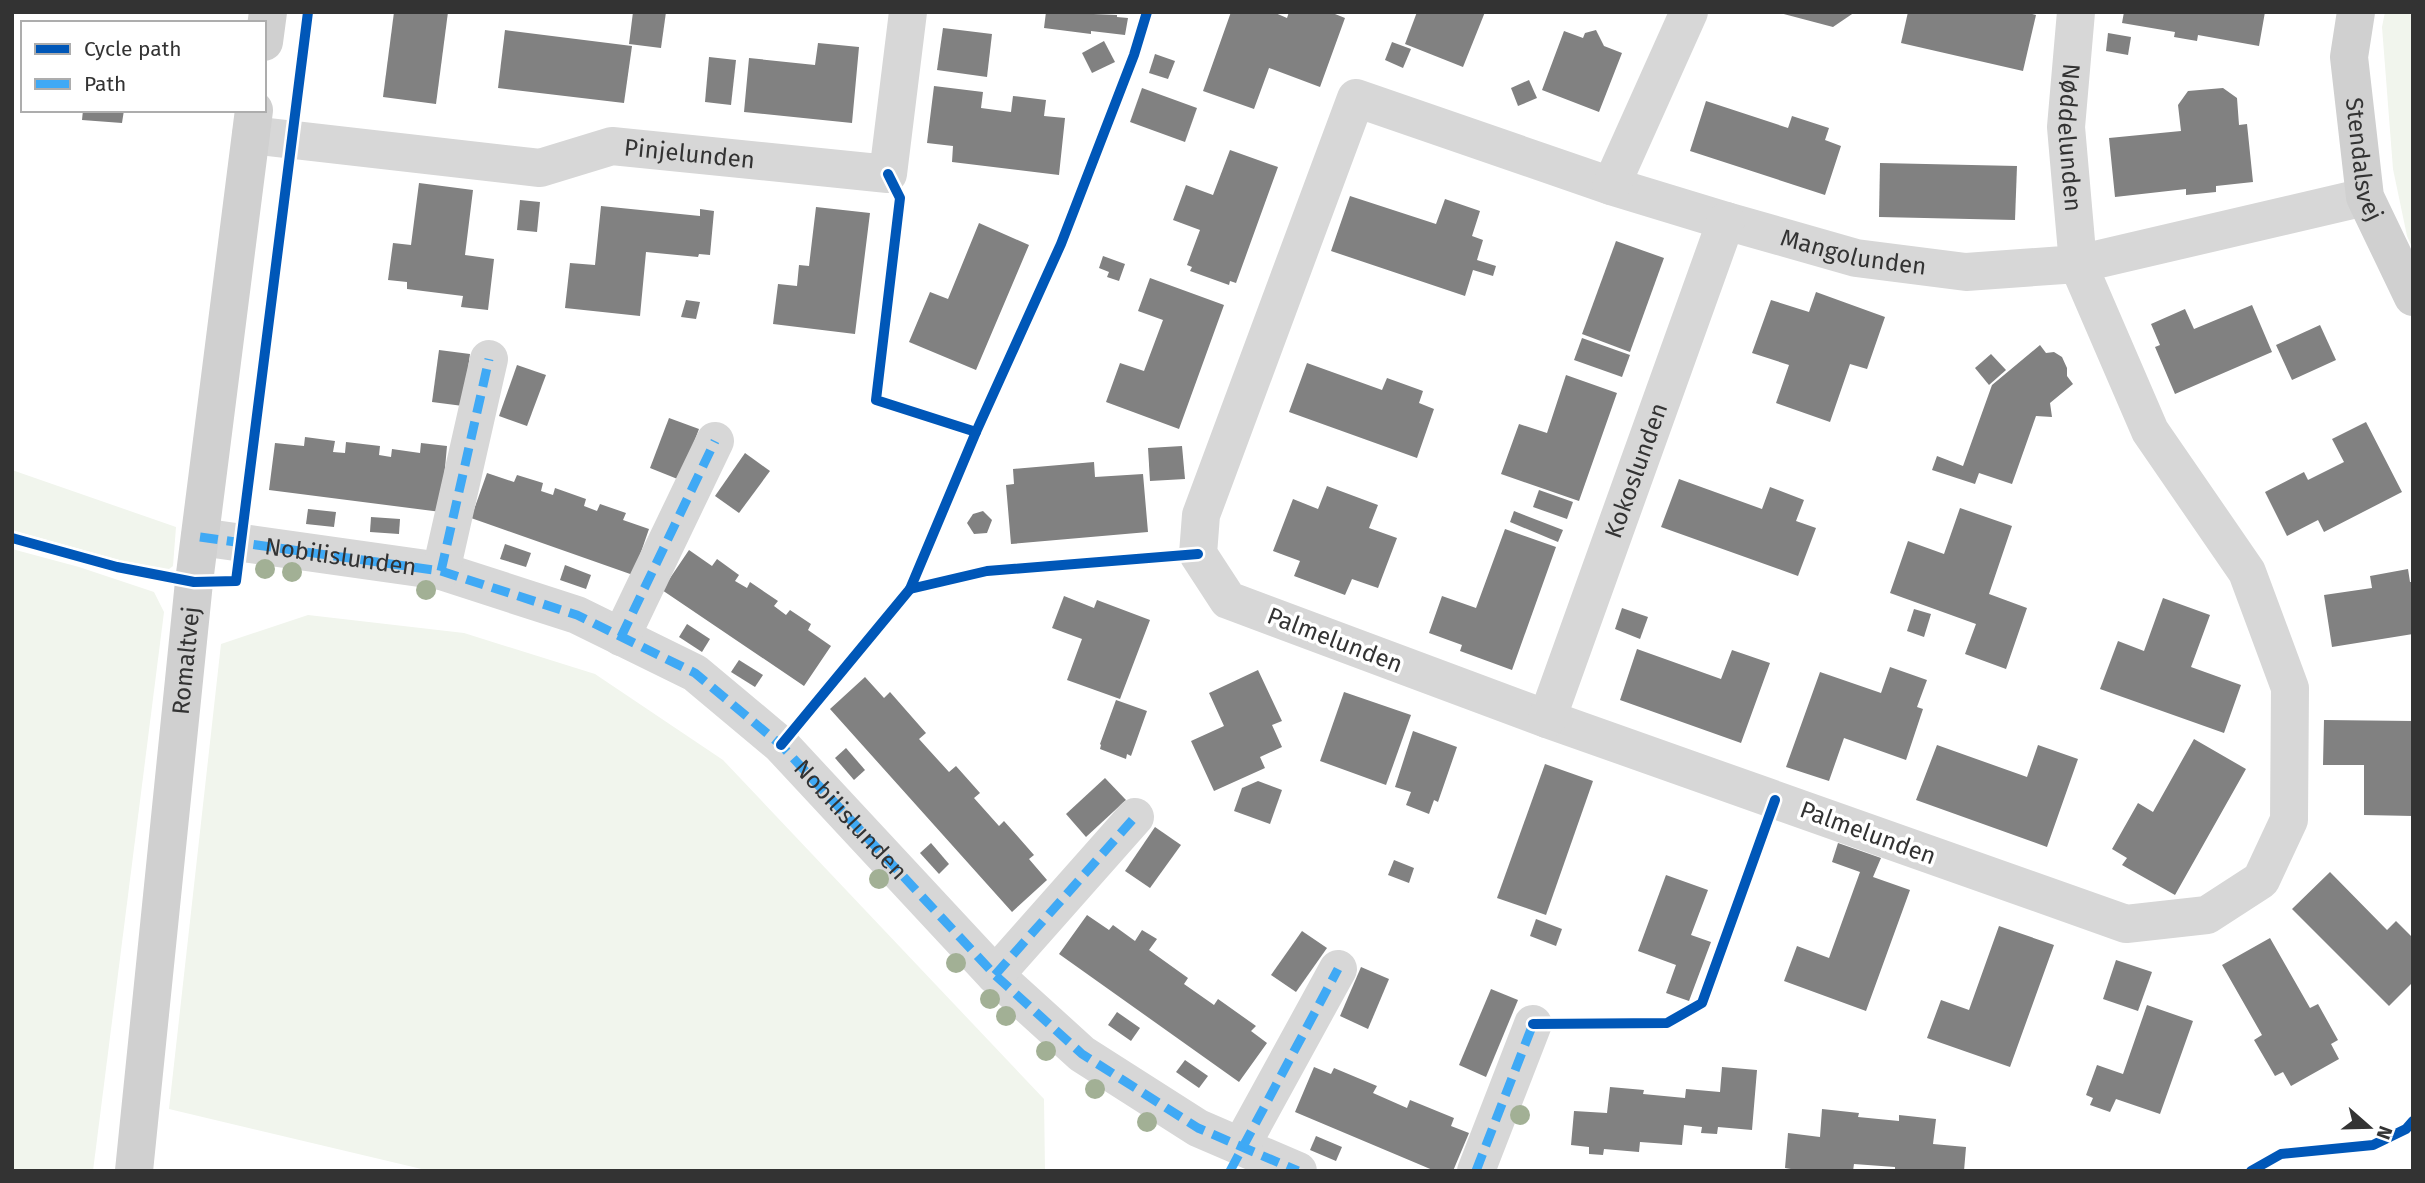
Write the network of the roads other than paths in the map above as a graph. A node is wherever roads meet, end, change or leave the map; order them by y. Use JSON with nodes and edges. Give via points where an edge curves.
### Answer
{"nodes":[{"id":1,"x":908,"y":12,"type":"edge"},
{"id":2,"x":1689,"y":12,"type":"edge"},
{"id":3,"x":2076,"y":12,"type":"edge"},
{"id":4,"x":2356,"y":12,"type":"edge"},
{"id":5,"x":1356,"y":98,"type":"joint"},
{"id":6,"x":253,"y":123,"type":"edge"},
{"id":7,"x":1611,"y":186,"type":"junction"},
{"id":8,"x":2365,"y":197,"type":"junction"},
{"id":9,"x":1726,"y":222,"type":"junction"},
{"id":10,"x":2078,"y":264,"type":"junction"},
{"id":11,"x":2413,"y":297,"type":"edge"},
{"id":12,"x":489,"y":359,"type":"dead end"},
{"id":13,"x":715,"y":442,"type":"dead end"},
{"id":14,"x":200,"y":537,"type":"junction"},
{"id":15,"x":441,"y":571,"type":"junction"},
{"id":16,"x":621,"y":637,"type":"junction"},
{"id":17,"x":1547,"y":719,"type":"junction"},
{"id":18,"x":1135,"y":817,"type":"dead end"},
{"id":19,"x":1338,"y":969,"type":"dead end"},
{"id":20,"x":995,"y":975,"type":"junction"},
{"id":21,"x":1533,"y":1024,"type":"dead end"},
{"id":22,"x":1241,"y":1146,"type":"junction"},
{"id":23,"x":134,"y":1171,"type":"edge"},
{"id":24,"x":1298,"y":1171,"type":"edge"},
{"id":25,"x":1476,"y":1171,"type":"edge"}],
"edges":[{"from":1,"to":6,"type":"street","name":"Pinjelunden","via":[[888,174],[612,146],[540,168]]},
{"from":2,"to":7,"type":"street"},
{"from":3,"to":10,"type":"street","name":"Nøddelunden","via":[[2066,127]]},
{"from":4,"to":8,"type":"street","name":"Stendalsvej","via":[[2349,57]]},
{"from":5,"to":7,"type":"street","name":"Mangolunden"},
{"from":5,"to":17,"type":"street","name":"Palmelunden","via":[[1201,515],[1198,554],[1228,600]]},
{"from":6,"to":14,"type":"street","name":"Romaltvej"},
{"from":7,"to":9,"type":"street","name":"Mangolunden"},
{"from":8,"to":10,"type":"street","name":"Mangolunden"},
{"from":8,"to":11,"type":"street","name":"Stendalsvej"},
{"from":9,"to":10,"type":"street","name":"Mangolunden","via":[[1856,258],[1966,272]]},
{"from":9,"to":17,"type":"street","name":"Kokoslunden"},
{"from":10,"to":17,"type":"street","name":"Palmelunden","via":[[2150,431],[2247,572],[2290,688],[2289,820],[2260,880],[2207,915],[2126,924]]},
{"from":12,"to":15,"type":"street","name":"Nobilislunden"},
{"from":13,"to":16,"type":"street"},
{"from":14,"to":15,"type":"street","name":"Nobilislunden"},
{"from":14,"to":23,"type":"street","name":"Romaltvej"},
{"from":15,"to":16,"type":"street","name":"Nobilislunden","via":[[577,615]]},
{"from":16,"to":20,"type":"street","name":"Nobilislunden","via":[[695,673],[780,745]]},
{"from":18,"to":20,"type":"street"},
{"from":19,"to":22,"type":"street"},
{"from":20,"to":22,"type":"street","name":"Nobilislunden","via":[[1082,1054],[1198,1128]]},
{"from":21,"to":25,"type":"street"},
{"from":22,"to":24,"type":"street","name":"Nobilislunden"}]}
